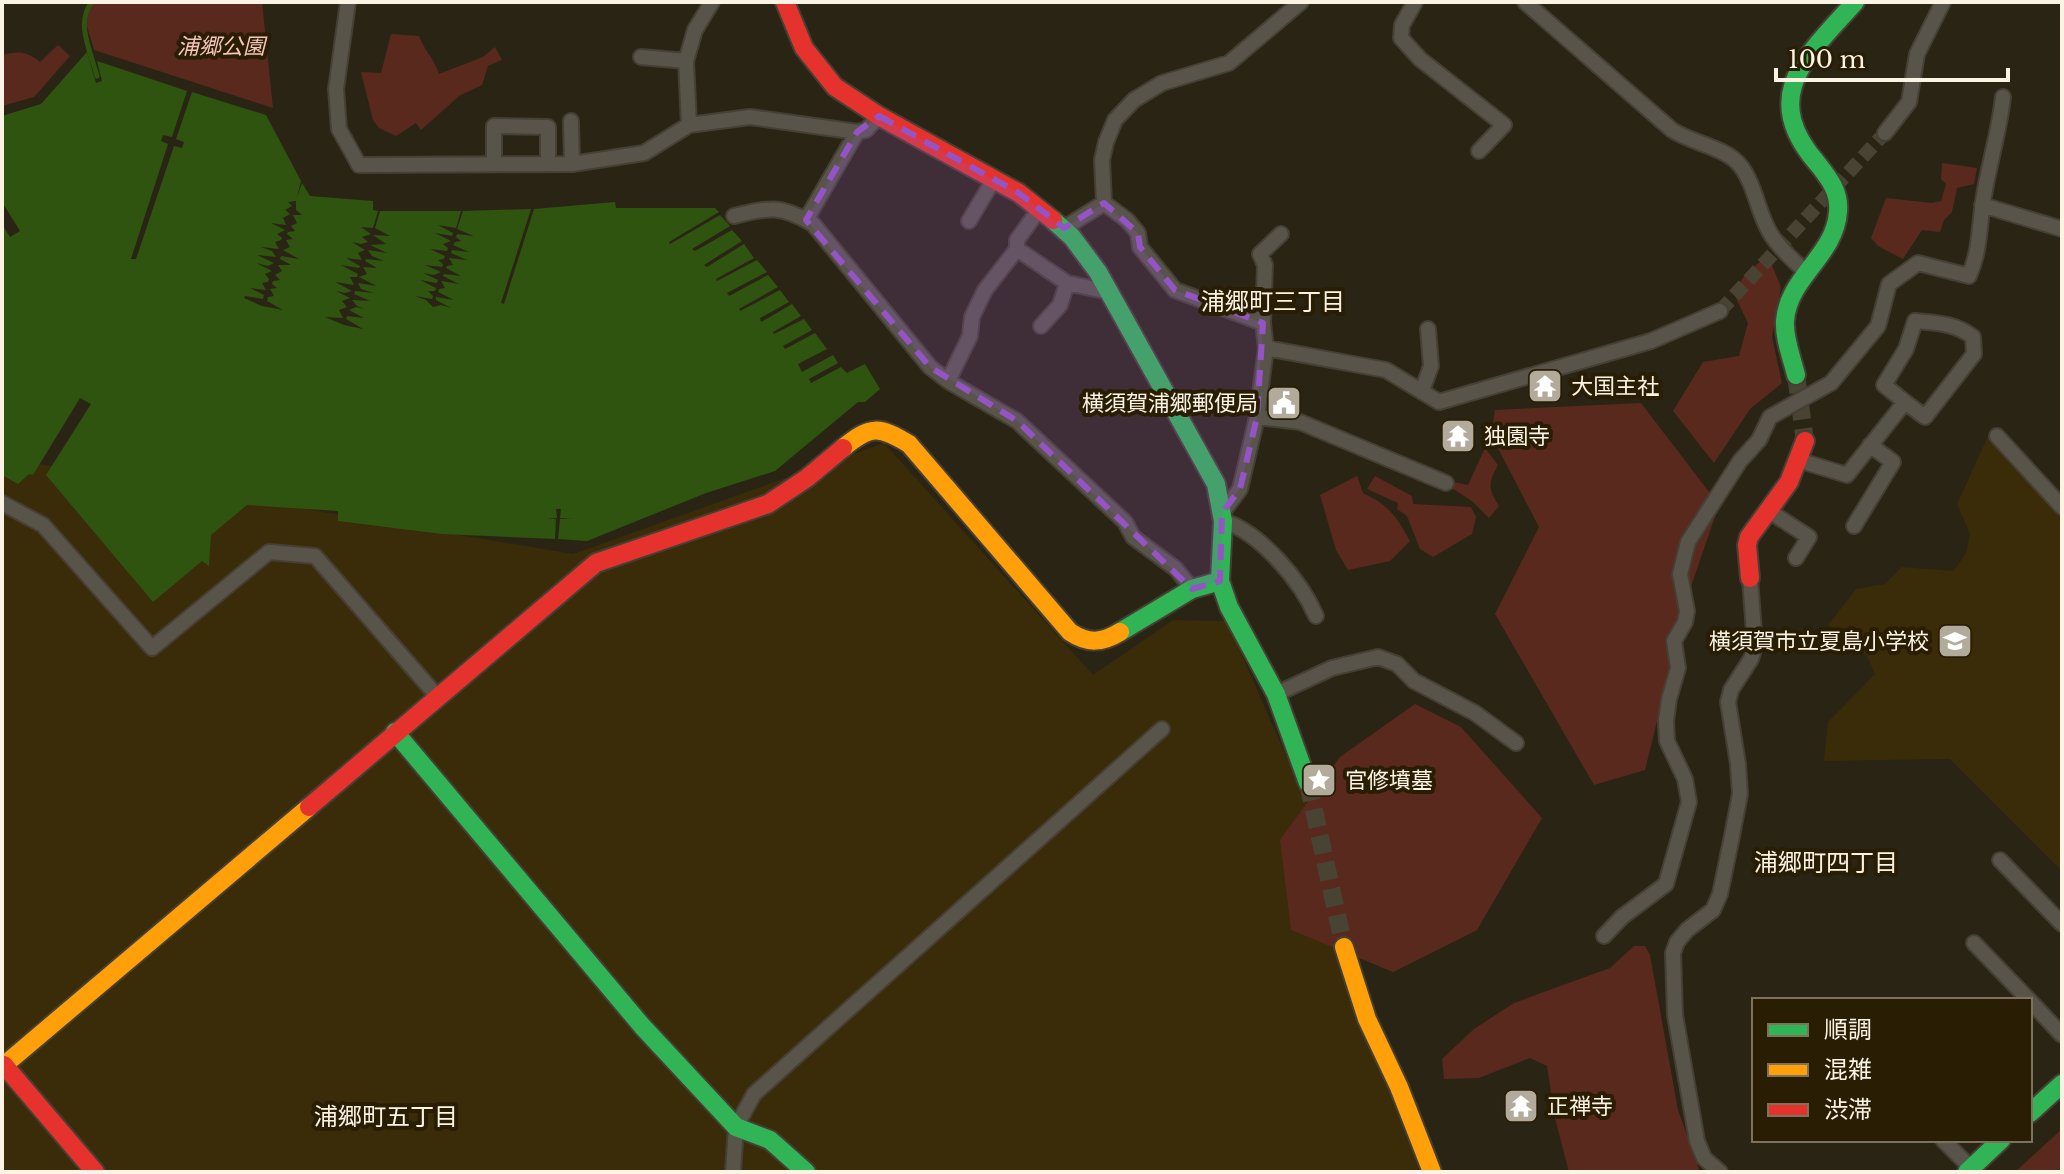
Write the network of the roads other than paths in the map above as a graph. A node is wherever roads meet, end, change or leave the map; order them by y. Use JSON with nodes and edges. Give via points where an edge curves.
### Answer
{"nodes":[{"id":1,"x":348,"y":2,"type":"edge"},
{"id":2,"x":712,"y":2,"type":"edge"},
{"id":3,"x":785,"y":2,"type":"edge"},
{"id":4,"x":1301,"y":2,"type":"edge"},
{"id":5,"x":1415,"y":2,"type":"edge"},
{"id":6,"x":1525,"y":2,"type":"edge"},
{"id":7,"x":1855,"y":2,"type":"edge"},
{"id":8,"x":1943,"y":2,"type":"edge"},
{"id":9,"x":641,"y":57,"type":"dead end"},
{"id":10,"x":686,"y":61,"type":"junction"},
{"id":11,"x":2003,"y":97,"type":"dead end"},
{"id":12,"x":879,"y":116,"type":"junction"},
{"id":13,"x":571,"y":121,"type":"dead end"},
{"id":14,"x":689,"y":125,"type":"junction"},
{"id":15,"x":857,"y":132,"type":"junction"},
{"id":16,"x":1885,"y":133,"type":"tunnel mouth"},
{"id":17,"x":1479,"y":151,"type":"dead end"},
{"id":18,"x":494,"y":164,"type":"junction"},
{"id":19,"x":548,"y":164,"type":"junction"},
{"id":20,"x":572,"y":164,"type":"junction"},
{"id":21,"x":994,"y":179,"type":"junction"},
{"id":22,"x":1104,"y":203,"type":"junction"},
{"id":23,"x":1982,"y":205,"type":"junction"},
{"id":24,"x":1040,"y":208,"type":"junction"},
{"id":25,"x":734,"y":216,"type":"dead end"},
{"id":26,"x":806,"y":220,"type":"junction"},
{"id":27,"x":969,"y":221,"type":"dead end"},
{"id":28,"x":1064,"y":228,"type":"junction"},
{"id":29,"x":2062,"y":229,"type":"edge"},
{"id":30,"x":1281,"y":234,"type":"dead end"},
{"id":31,"x":1017,"y":249,"type":"junction"},
{"id":32,"x":1806,"y":272,"type":"junction"},
{"id":33,"x":1067,"y":283,"type":"junction"},
{"id":34,"x":1109,"y":292,"type":"junction"},
{"id":35,"x":1720,"y":311,"type":"tunnel mouth"},
{"id":36,"x":1263,"y":323,"type":"junction"},
{"id":37,"x":1041,"y":326,"type":"dead end"},
{"id":38,"x":1428,"y":329,"type":"dead end"},
{"id":39,"x":1266,"y":348,"type":"junction"},
{"id":40,"x":1796,"y":375,"type":"tunnel mouth"},
{"id":41,"x":948,"y":381,"type":"junction"},
{"id":42,"x":1422,"y":391,"type":"junction"},
{"id":43,"x":1905,"y":402,"type":"junction"},
{"id":44,"x":1257,"y":417,"type":"junction"},
{"id":45,"x":1997,"y":436,"type":"dead end"},
{"id":46,"x":1805,"y":441,"type":"tunnel mouth"},
{"id":47,"x":1870,"y":445,"type":"junction"},
{"id":48,"x":1801,"y":461,"type":"junction"},
{"id":49,"x":1446,"y":483,"type":"dead end"},
{"id":50,"x":2,"y":503,"type":"edge"},
{"id":51,"x":2062,"y":507,"type":"edge"},
{"id":52,"x":1769,"y":511,"type":"junction"},
{"id":53,"x":1222,"y":517,"type":"junction"},
{"id":54,"x":1854,"y":526,"type":"dead end"},
{"id":55,"x":1796,"y":558,"type":"dead end"},
{"id":56,"x":1750,"y":578,"type":"joint"},
{"id":57,"x":1220,"y":581,"type":"junction"},
{"id":58,"x":1192,"y":589,"type":"junction"},
{"id":59,"x":1316,"y":616,"type":"dead end"},
{"id":60,"x":1276,"y":694,"type":"junction"},
{"id":61,"x":437,"y":696,"type":"junction"},
{"id":62,"x":1162,"y":729,"type":"dead end"},
{"id":63,"x":395,"y":732,"type":"junction"},
{"id":64,"x":1516,"y":743,"type":"dead end"},
{"id":65,"x":1308,"y":783,"type":"tunnel mouth"},
{"id":66,"x":2000,"y":860,"type":"dead end"},
{"id":67,"x":2062,"y":924,"type":"edge"},
{"id":68,"x":1604,"y":936,"type":"dead end"},
{"id":69,"x":1974,"y":943,"type":"dead end"},
{"id":70,"x":1344,"y":947,"type":"tunnel mouth"},
{"id":71,"x":2026,"y":998,"type":"edge"},
{"id":72,"x":2032,"y":1004,"type":"edge"},
{"id":73,"x":2062,"y":1035,"type":"edge"},
{"id":74,"x":3,"y":1066,"type":"edge"},
{"id":75,"x":2062,"y":1084,"type":"edge"},
{"id":76,"x":2032,"y":1110,"type":"edge"},
{"id":77,"x":736,"y":1127,"type":"junction"},
{"id":78,"x":1945,"y":1142,"type":"edge"},
{"id":79,"x":1999,"y":1142,"type":"edge"},
{"id":80,"x":1969,"y":1170,"type":"edge"},
{"id":81,"x":95,"y":1172,"type":"edge"},
{"id":82,"x":733,"y":1172,"type":"edge"},
{"id":83,"x":806,"y":1172,"type":"edge"},
{"id":84,"x":1432,"y":1172,"type":"edge"},
{"id":85,"x":1720,"y":1172,"type":"edge"}],
"edges":[{"from":1,"to":18,"type":"street","via":[[336,89],[339,129],[359,165]]},
{"from":2,"to":10,"type":"street","via":[[695,30]]},
{"from":3,"to":12,"type":"street","via":[[818,69]]},
{"from":4,"to":22,"type":"street","via":[[1229,63],[1162,83],[1134,100],[1115,120],[1106,142]]},
{"from":5,"to":17,"type":"street","via":[[1401,38],[1504,125]]},
{"from":6,"to":32,"type":"street","via":[[1672,130],[1737,163],[1771,235]]},
{"from":7,"to":32,"type":"street","via":[[1790,85],[1788,106],[1800,146],[1831,179],[1838,196],[1835,236]]},
{"from":8,"to":16,"type":"street","via":[[1917,54],[1909,102]]},
{"from":9,"to":10,"type":"street"},
{"from":10,"to":14,"type":"street"},
{"from":11,"to":23,"type":"street"},
{"from":12,"to":15,"type":"street"},
{"from":12,"to":21,"type":"street"},
{"from":13,"to":20,"type":"street"},
{"from":14,"to":15,"type":"street","via":[[750,117]]},
{"from":14,"to":20,"type":"street","via":[[644,153]]},
{"from":15,"to":26,"type":"street"},
{"from":18,"to":19,"type":"street"},
{"from":18,"to":19,"type":"street","via":[[494,126],[548,127]]},
{"from":19,"to":20,"type":"street"},
{"from":21,"to":24,"type":"street"},
{"from":21,"to":27,"type":"street"},
{"from":22,"to":28,"type":"street"},
{"from":22,"to":36,"type":"street","via":[[1138,233],[1140,247],[1175,290]]},
{"from":23,"to":29,"type":"street"},
{"from":23,"to":68,"type":"street","via":[[1981,236],[1969,276],[1918,263],[1893,279],[1870,339],[1831,383],[1770,417],[1688,542],[1680,574],[1687,611],[1674,641],[1678,668],[1666,721],[1667,741],[1685,779],[1689,802],[1666,884]]},
{"from":24,"to":28,"type":"street"},
{"from":24,"to":31,"type":"street","via":[[1017,240]]},
{"from":25,"to":26,"type":"street","via":[[760,209],[788,210]]},
{"from":26,"to":41,"type":"street","via":[[930,367]]},
{"from":28,"to":34,"type":"street"},
{"from":30,"to":36,"type":"street","via":[[1260,254],[1265,265]]},
{"from":31,"to":33,"type":"street"},
{"from":31,"to":41,"type":"street","via":[[985,290]]},
{"from":32,"to":40,"type":"street","via":[[1786,310]]},
{"from":33,"to":34,"type":"street"},
{"from":33,"to":37,"type":"street","via":[[1060,305]]},
{"from":34,"to":53,"type":"street","via":[[1216,484]]},
{"from":35,"to":42,"type":"street","via":[[1651,341],[1455,399],[1439,402]]},
{"from":36,"to":39,"type":"street"},
{"from":38,"to":42,"type":"street","via":[[1431,366]]},
{"from":39,"to":42,"type":"street","via":[[1386,370]]},
{"from":39,"to":44,"type":"street"},
{"from":41,"to":58,"type":"street","via":[[1017,421]]},
{"from":43,"to":43,"type":"street","via":[[1884,385],[1906,349],[1915,321],[1948,324],[1973,337],[1974,354],[1925,417]]},
{"from":43,"to":47,"type":"street"},
{"from":44,"to":49,"type":"street","via":[[1300,422]]},
{"from":44,"to":53,"type":"street","via":[[1240,489]]},
{"from":45,"to":51,"type":"street"},
{"from":46,"to":48,"type":"street"},
{"from":47,"to":48,"type":"street","via":[[1847,475]]},
{"from":47,"to":54,"type":"street","via":[[1893,462]]},
{"from":48,"to":52,"type":"street"},
{"from":50,"to":61,"type":"street","via":[[43,525],[152,648],[269,552],[315,556]]},
{"from":52,"to":55,"type":"street","via":[[1809,537]]},
{"from":52,"to":56,"type":"street","via":[[1749,537]]},
{"from":53,"to":57,"type":"street"},
{"from":53,"to":59,"type":"street","via":[[1283,566],[1307,595]]},
{"from":56,"to":85,"type":"street","via":[[1755,646],[1728,702],[1740,794],[1732,836],[1713,910],[1677,942],[1672,966],[1697,1141],[1704,1158]]},
{"from":57,"to":58,"type":"street"},
{"from":57,"to":60,"type":"street"},
{"from":58,"to":61,"type":"street","via":[[1109,639],[1094,644],[1082,640],[909,444],[886,430],[872,430],[768,504],[596,563]]},
{"from":60,"to":64,"type":"street","via":[[1332,668],[1378,657],[1397,664],[1414,681],[1475,713]]},
{"from":60,"to":65,"type":"street"},
{"from":61,"to":63,"type":"street"},
{"from":62,"to":77,"type":"street","via":[[754,1094]]},
{"from":63,"to":74,"type":"street"},
{"from":63,"to":77,"type":"street","via":[[642,1026]]},
{"from":66,"to":67,"type":"street"},
{"from":69,"to":71,"type":"street"},
{"from":70,"to":84,"type":"street","via":[[1367,1019]]},
{"from":72,"to":73,"type":"street"},
{"from":74,"to":81,"type":"street"},
{"from":75,"to":76,"type":"street"},
{"from":77,"to":82,"type":"street"},
{"from":77,"to":83,"type":"street","via":[[770,1140]]},
{"from":78,"to":80,"type":"street"},
{"from":79,"to":80,"type":"street"}]}
